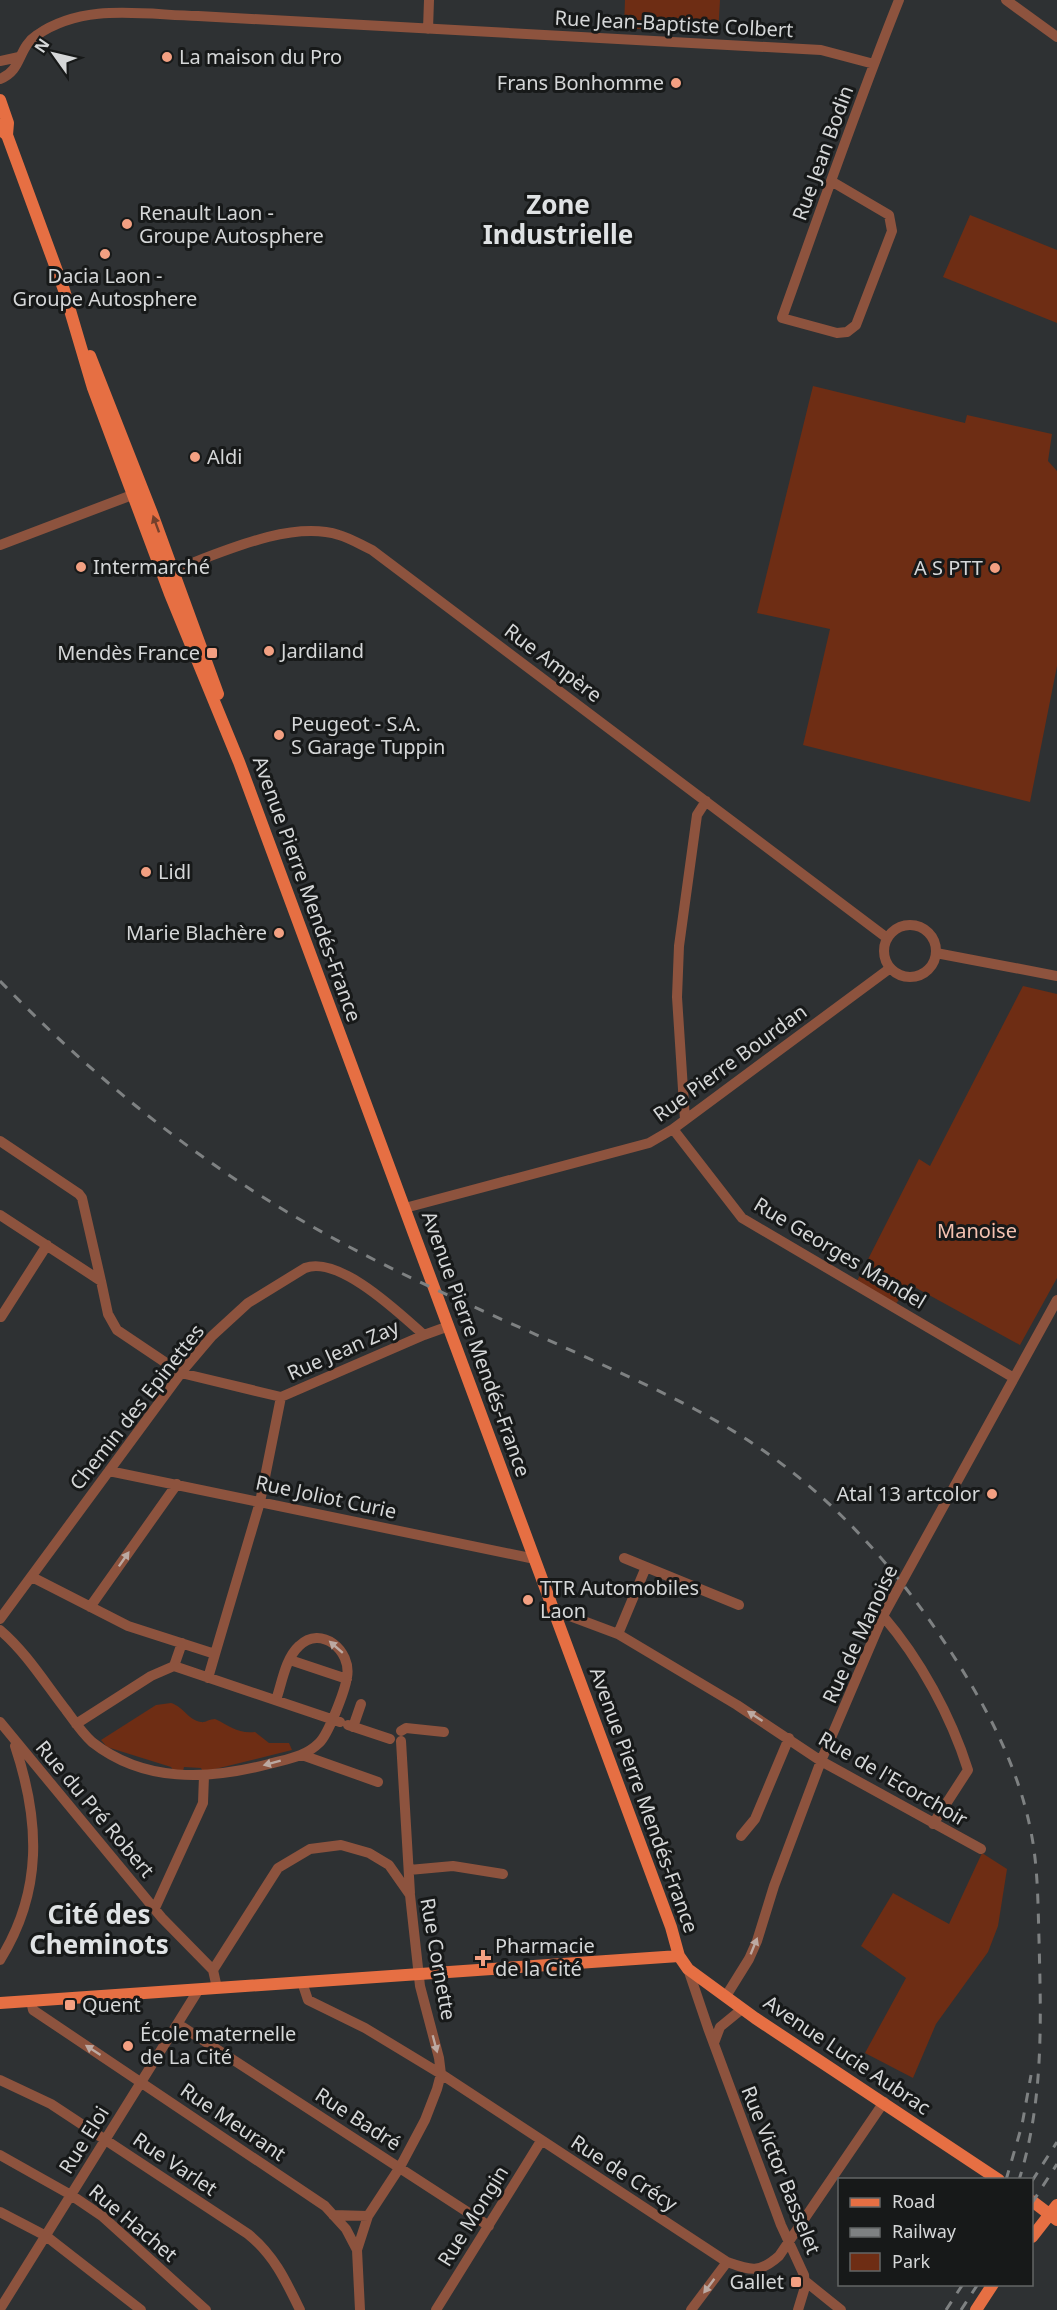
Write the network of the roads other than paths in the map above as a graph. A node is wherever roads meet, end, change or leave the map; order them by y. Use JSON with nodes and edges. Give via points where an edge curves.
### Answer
{"nodes":[{"id":1,"x":429,"y":0,"type":"edge"},
{"id":2,"x":899,"y":0,"type":"edge"},
{"id":3,"x":1006,"y":0,"type":"edge"},
{"id":4,"x":428,"y":29,"type":"junction"},
{"id":5,"x":1057,"y":37,"type":"edge"},
{"id":6,"x":19,"y":57,"type":"junction"},
{"id":7,"x":0,"y":61,"type":"edge"},
{"id":8,"x":874,"y":64,"type":"junction"},
{"id":9,"x":0,"y":79,"type":"edge"},
{"id":10,"x":0,"y":100,"type":"edge"},
{"id":11,"x":4,"y":130,"type":"edge"},
{"id":12,"x":831,"y":181,"type":"junction"},
{"id":13,"x":138,"y":492,"type":"junction"},
{"id":14,"x":0,"y":545,"type":"edge"},
{"id":15,"x":169,"y":575,"type":"junction"},
{"id":16,"x":706,"y":801,"type":"junction"},
{"id":17,"x":887,"y":938,"type":"junction"},
{"id":18,"x":936,"y":953,"type":"junction"},
{"id":19,"x":889,"y":969,"type":"junction"},
{"id":20,"x":1057,"y":976,"type":"edge"},
{"id":21,"x":685,"y":1120,"type":"junction"},
{"id":22,"x":673,"y":1129,"type":"junction"},
{"id":23,"x":0,"y":1141,"type":"edge"},
{"id":24,"x":405,"y":1208,"type":"junction"},
{"id":25,"x":0,"y":1215,"type":"edge"},
{"id":26,"x":47,"y":1245,"type":"junction"},
{"id":27,"x":100,"y":1281,"type":"junction"},
{"id":28,"x":1057,"y":1300,"type":"edge"},
{"id":29,"x":1,"y":1317,"type":"edge"},
{"id":30,"x":448,"y":1326,"type":"junction"},
{"id":31,"x":424,"y":1335,"type":"junction"},
{"id":32,"x":181,"y":1373,"type":"junction"},
{"id":33,"x":1014,"y":1378,"type":"junction"},
{"id":34,"x":281,"y":1397,"type":"junction"},
{"id":35,"x":109,"y":1471,"type":"junction"},
{"id":36,"x":177,"y":1484,"type":"junction"},
{"id":37,"x":260,"y":1502,"type":"junction"},
{"id":38,"x":535,"y":1558,"type":"junction"},
{"id":39,"x":624,"y":1558,"type":"dead end"},
{"id":40,"x":646,"y":1567,"type":"junction"},
{"id":41,"x":32,"y":1577,"type":"junction"},
{"id":42,"x":739,"y":1605,"type":"dead end"},
{"id":43,"x":90,"y":1607,"type":"junction"},
{"id":44,"x":556,"y":1614,"type":"junction"},
{"id":45,"x":883,"y":1616,"type":"junction"},
{"id":46,"x":0,"y":1618,"type":"edge"},
{"id":47,"x":0,"y":1630,"type":"edge"},
{"id":48,"x":618,"y":1634,"type":"junction"},
{"id":49,"x":182,"y":1643,"type":"junction"},
{"id":50,"x":215,"y":1654,"type":"junction"},
{"id":51,"x":290,"y":1660,"type":"junction"},
{"id":52,"x":174,"y":1666,"type":"junction"},
{"id":53,"x":208,"y":1678,"type":"junction"},
{"id":54,"x":347,"y":1679,"type":"junction"},
{"id":55,"x":276,"y":1700,"type":"junction"},
{"id":56,"x":361,"y":1704,"type":"dead end"},
{"id":57,"x":0,"y":1722,"type":"edge"},
{"id":58,"x":343,"y":1723,"type":"junction"},
{"id":59,"x":76,"y":1724,"type":"junction"},
{"id":60,"x":444,"y":1732,"type":"dead end"},
{"id":61,"x":397,"y":1737,"type":"junction"},
{"id":62,"x":789,"y":1738,"type":"junction"},
{"id":63,"x":14,"y":1740,"type":"junction"},
{"id":64,"x":302,"y":1755,"type":"junction"},
{"id":65,"x":821,"y":1761,"type":"junction"},
{"id":66,"x":204,"y":1776,"type":"junction"},
{"id":67,"x":378,"y":1782,"type":"dead end"},
{"id":68,"x":933,"y":1824,"type":"junction"},
{"id":69,"x":741,"y":1836,"type":"dead end"},
{"id":70,"x":981,"y":1849,"type":"dead end"},
{"id":71,"x":389,"y":1865,"type":"junction"},
{"id":72,"x":408,"y":1865,"type":"junction"},
{"id":73,"x":503,"y":1874,"type":"dead end"},
{"id":74,"x":410,"y":1895,"type":"junction"},
{"id":75,"x":155,"y":1908,"type":"junction"},
{"id":76,"x":679,"y":1956,"type":"junction"},
{"id":77,"x":0,"y":1960,"type":"edge"},
{"id":78,"x":688,"y":1969,"type":"junction"},
{"id":79,"x":213,"y":1970,"type":"junction"},
{"id":80,"x":418,"y":1974,"type":"junction"},
{"id":81,"x":302,"y":1982,"type":"junction"},
{"id":82,"x":217,"y":1988,"type":"junction"},
{"id":83,"x":199,"y":1989,"type":"junction"},
{"id":84,"x":726,"y":1996,"type":"junction"},
{"id":85,"x":31,"y":2001,"type":"junction"},
{"id":86,"x":0,"y":2003,"type":"edge"},
{"id":87,"x":742,"y":2009,"type":"junction"},
{"id":88,"x":178,"y":2024,"type":"junction"},
{"id":89,"x":714,"y":2043,"type":"junction"},
{"id":90,"x":441,"y":2074,"type":"junction"},
{"id":91,"x":0,"y":2080,"type":"edge"},
{"id":92,"x":142,"y":2082,"type":"junction"},
{"id":93,"x":884,"y":2102,"type":"junction"},
{"id":94,"x":106,"y":2139,"type":"junction"},
{"id":95,"x":541,"y":2140,"type":"junction"},
{"id":96,"x":0,"y":2155,"type":"edge"},
{"id":97,"x":400,"y":2167,"type":"junction"},
{"id":98,"x":996,"y":2178,"type":"edge"},
{"id":99,"x":71,"y":2195,"type":"junction"},
{"id":100,"x":1033,"y":2202,"type":"edge"},
{"id":101,"x":1057,"y":2205,"type":"edge"},
{"id":102,"x":0,"y":2212,"type":"edge"},
{"id":103,"x":333,"y":2215,"type":"junction"},
{"id":104,"x":368,"y":2216,"type":"junction"},
{"id":105,"x":1057,"y":2220,"type":"edge"},
{"id":106,"x":489,"y":2226,"type":"junction"},
{"id":107,"x":46,"y":2236,"type":"junction"},
{"id":108,"x":1033,"y":2236,"type":"edge"},
{"id":109,"x":789,"y":2244,"type":"junction"},
{"id":110,"x":357,"y":2250,"type":"junction"},
{"id":111,"x":727,"y":2262,"type":"junction"},
{"id":112,"x":805,"y":2281,"type":"junction"},
{"id":113,"x":992,"y":2286,"type":"edge"},
{"id":114,"x":0,"y":2309,"type":"edge"},
{"id":115,"x":141,"y":2310,"type":"edge"},
{"id":116,"x":206,"y":2310,"type":"edge"},
{"id":117,"x":300,"y":2310,"type":"edge"},
{"id":118,"x":360,"y":2310,"type":"edge"},
{"id":119,"x":436,"y":2310,"type":"edge"},
{"id":120,"x":691,"y":2310,"type":"edge"},
{"id":121,"x":798,"y":2310,"type":"edge"},
{"id":122,"x":841,"y":2310,"type":"edge"},
{"id":123,"x":976,"y":2310,"type":"edge"}],
"edges":[{"from":1,"to":4,"type":"street"},
{"from":2,"to":8,"type":"street","name":"Rue Jean Bodin"},
{"from":3,"to":5,"type":"street"},
{"from":4,"to":6,"type":"street","name":"Rue Jean-Baptiste Colbert","via":[[104,12],[49,27],[31,39]]},
{"from":4,"to":8,"type":"street","name":"Rue Jean-Baptiste Colbert","via":[[821,50]]},
{"from":6,"to":7,"type":"street"},
{"from":6,"to":9,"type":"street","name":"Rue Jean-Baptiste Colbert","via":[[14,70]]},
{"from":8,"to":12,"type":"street","name":"Rue Jean Bodin"},
{"from":10,"to":11,"type":"main road","name":"Avenue Pierre Mendés-France","via":[[8,123]]},
{"from":11,"to":13,"type":"main road","name":"Avenue Pierre Mendés-France","via":[[68,306],[102,383]]},
{"from":12,"to":12,"type":"street","name":"Rue Jean Bodin","via":[[889,215],[892,231],[856,325],[837,333],[782,318]]},
{"from":13,"to":14,"type":"street"},
{"from":13,"to":15,"type":"main road","name":"Avenue Pierre Mendés-France"},
{"from":15,"to":16,"type":"street","name":"Rue Ampère","via":[[260,539],[303,531],[338,534],[372,550]]},
{"from":15,"to":24,"type":"main road","name":"Avenue Pierre Mendés-France","via":[[221,702],[233,747]]},
{"from":16,"to":17,"type":"street","name":"Rue Ampère"},
{"from":16,"to":21,"type":"street","via":[[697,815],[679,946],[677,997]]},
{"from":17,"to":18,"type":"street","via":[[900,927],[920,927],[933,939]]},
{"from":17,"to":19,"type":"street","via":[[883,952]]},
{"from":18,"to":19,"type":"street","via":[[931,968],[918,977],[902,977]]},
{"from":18,"to":20,"type":"street"},
{"from":19,"to":21,"type":"street","name":"Rue Pierre Bourdan"},
{"from":21,"to":22,"type":"street","name":"Rue Pierre Bourdan"},
{"from":22,"to":24,"type":"street","name":"Rue Pierre Bourdan","via":[[649,1143]]},
{"from":22,"to":33,"type":"street","name":"Rue Georges Mandel","via":[[742,1218]]},
{"from":23,"to":27,"type":"street","via":[[82,1198]]},
{"from":24,"to":30,"type":"main road","name":"Avenue Pierre Mendés-France"},
{"from":25,"to":26,"type":"street"},
{"from":26,"to":27,"type":"street"},
{"from":26,"to":29,"type":"street"},
{"from":27,"to":32,"type":"street","via":[[108,1314],[117,1330]]},
{"from":28,"to":33,"type":"street","name":"Rue de Manoise"},
{"from":30,"to":31,"type":"street","name":"Rue Jean Zay"},
{"from":30,"to":38,"type":"main road","name":"Avenue Pierre Mendés-France"},
{"from":31,"to":32,"type":"street","name":"Chemin des Epinettes","via":[[364,1285],[314,1265],[248,1303],[205,1343]]},
{"from":31,"to":34,"type":"street","name":"Rue Jean Zay"},
{"from":32,"to":34,"type":"street","name":"Rue Jean Zay"},
{"from":32,"to":35,"type":"street","name":"Chemin des Epinettes"},
{"from":33,"to":45,"type":"street","name":"Rue de Manoise"},
{"from":34,"to":37,"type":"street"},
{"from":35,"to":36,"type":"street","name":"Rue Joliot Curie"},
{"from":35,"to":41,"type":"street","name":"Chemin des Epinettes"},
{"from":36,"to":37,"type":"street","name":"Rue Joliot Curie"},
{"from":43,"to":36,"type":"street","one_way":true},
{"from":37,"to":38,"type":"street","name":"Rue Joliot Curie"},
{"from":37,"to":50,"type":"street"},
{"from":38,"to":44,"type":"main road","name":"Avenue Pierre Mendés-France"},
{"from":39,"to":40,"type":"street"},
{"from":40,"to":42,"type":"street"},
{"from":40,"to":48,"type":"street"},
{"from":41,"to":43,"type":"street"},
{"from":41,"to":46,"type":"street","name":"Chemin des Epinettes"},
{"from":43,"to":49,"type":"street","via":[[128,1626]]},
{"from":44,"to":48,"type":"street","name":"Rue de l'Ecorchoir"},
{"from":44,"to":76,"type":"main road","name":"Avenue Pierre Mendés-France"},
{"from":45,"to":65,"type":"street","name":"Rue de Manoise"},
{"from":45,"to":68,"type":"street","via":[[938,1700],[968,1770]]},
{"from":47,"to":59,"type":"street"},
{"from":62,"to":48,"type":"street","name":"Rue de l'Ecorchoir","one_way":true},
{"from":49,"to":50,"type":"street"},
{"from":49,"to":52,"type":"street"},
{"from":50,"to":53,"type":"street"},
{"from":51,"to":54,"type":"street"},
{"from":54,"to":51,"type":"street","one_way":true,"via":[[346,1658],[326,1639],[306,1641]]},
{"from":51,"to":55,"type":"street"},
{"from":52,"to":53,"type":"street"},
{"from":52,"to":59,"type":"street","via":[[151,1676]]},
{"from":53,"to":55,"type":"street"},
{"from":54,"to":58,"type":"street"},
{"from":55,"to":58,"type":"street"},
{"from":56,"to":58,"type":"street"},
{"from":57,"to":63,"type":"street","name":"Rue du Pré Robert"},
{"from":58,"to":61,"type":"street"},
{"from":58,"to":64,"type":"street","via":[[327,1731],[320,1742]]},
{"from":59,"to":66,"type":"street","via":[[91,1741],[126,1761],[175,1776]]},
{"from":60,"to":61,"type":"street","via":[[406,1728]]},
{"from":61,"to":72,"type":"street"},
{"from":62,"to":65,"type":"street","name":"Rue de l'Ecorchoir"},
{"from":62,"to":69,"type":"street","name":"Rue de l'Ecorchoir","via":[[755,1819]]},
{"from":63,"to":75,"type":"street","name":"Rue du Pré Robert"},
{"from":63,"to":77,"type":"street","via":[[28,1783],[34,1848],[31,1885],[21,1918]]},
{"from":64,"to":66,"type":"street","one_way":true},
{"from":64,"to":67,"type":"street"},
{"from":65,"to":68,"type":"street","name":"Rue de l'Ecorchoir"},
{"from":84,"to":65,"type":"street","name":"Rue de Manoise","one_way":true,"via":[[757,1941]]},
{"from":66,"to":75,"type":"street","via":[[203,1803]]},
{"from":68,"to":70,"type":"street","name":"Rue de l'Ecorchoir"},
{"from":71,"to":72,"type":"street"},
{"from":71,"to":74,"type":"street","name":"Rue Cornette"},
{"from":71,"to":79,"type":"street","name":"Rue Cornette","via":[[352,1847],[327,1845],[310,1849],[278,1869]]},
{"from":72,"to":73,"type":"street","via":[[453,1866]]},
{"from":72,"to":74,"type":"street"},
{"from":74,"to":80,"type":"street","name":"Rue Cornette"},
{"from":75,"to":79,"type":"street","name":"Rue du Pré Robert"},
{"from":76,"to":78,"type":"main road","name":"Avenue Lucie Aubrac"},
{"from":76,"to":80,"type":"main road"},
{"from":78,"to":84,"type":"main road","name":"Avenue Lucie Aubrac"},
{"from":78,"to":89,"type":"street","name":"Rue Victor Basselet"},
{"from":79,"to":82,"type":"street"},
{"from":80,"to":81,"type":"main road"},
{"from":80,"to":90,"type":"street","name":"Rue Cornette","one_way":true},
{"from":81,"to":82,"type":"main road"},
{"from":81,"to":90,"type":"street","name":"Rue de Crécy","via":[[308,2000],[365,2028]]},
{"from":82,"to":83,"type":"main road"},
{"from":83,"to":85,"type":"main road"},
{"from":83,"to":88,"type":"street","name":"Rue Eloi"},
{"from":84,"to":87,"type":"main road","name":"Avenue Lucie Aubrac"},
{"from":85,"to":86,"type":"main road"},
{"from":92,"to":85,"type":"street","name":"Rue Meurant","one_way":true,"via":[[33,2010]]},
{"from":87,"to":89,"type":"street","via":[[720,2027]]},
{"from":87,"to":93,"type":"main road","name":"Avenue Lucie Aubrac"},
{"from":88,"to":92,"type":"street","name":"Rue Eloi"},
{"from":88,"to":97,"type":"street","name":"Rue Badré"},
{"from":89,"to":109,"type":"street","name":"Rue Victor Basselet"},
{"from":90,"to":95,"type":"street","name":"Rue de Crécy"},
{"from":90,"to":97,"type":"street","via":[[425,2120]]},
{"from":91,"to":94,"type":"street","name":"Rue Varlet","via":[[51,2104]]},
{"from":92,"to":94,"type":"street","name":"Rue Eloi"},
{"from":92,"to":103,"type":"street","name":"Rue Meurant"},
{"from":93,"to":98,"type":"main road","name":"Avenue Lucie Aubrac"},
{"from":93,"to":109,"type":"street","name":"Rue de Crécy"},
{"from":94,"to":99,"type":"street","name":"Rue Eloi"},
{"from":94,"to":117,"type":"street","name":"Rue Varlet","via":[[257,2241],[279,2267]]},
{"from":95,"to":106,"type":"street","name":"Rue Mongin"},
{"from":95,"to":111,"type":"street","name":"Rue de Crécy"},
{"from":96,"to":99,"type":"street","name":"Rue Hachet"},
{"from":97,"to":104,"type":"street"},
{"from":97,"to":106,"type":"street","name":"Rue Badré"},
{"from":99,"to":107,"type":"street","name":"Rue Eloi"},
{"from":99,"to":116,"type":"street","name":"Rue Hachet","via":[[111,2223]]},
{"from":100,"to":105,"type":"main road"},
{"from":101,"to":108,"type":"main road"},
{"from":102,"to":107,"type":"street"},
{"from":103,"to":104,"type":"street"},
{"from":103,"to":110,"type":"street","name":"Rue Meurant"},
{"from":104,"to":110,"type":"street"},
{"from":106,"to":119,"type":"street","name":"Rue Mongin"},
{"from":107,"to":114,"type":"street","name":"Rue Eloi"},
{"from":107,"to":115,"type":"street"},
{"from":109,"to":111,"type":"street","name":"Rue de Crécy","via":[[764,2267],[748,2269]]},
{"from":109,"to":112,"type":"street","name":"Rue Victor Basselet"},
{"from":110,"to":118,"type":"street","name":"Rue Meurant"},
{"from":111,"to":120,"type":"street","one_way":true},
{"from":112,"to":121,"type":"street","name":"Rue Victor Basselet"},
{"from":112,"to":122,"type":"street"},
{"from":113,"to":123,"type":"main road"}]}
